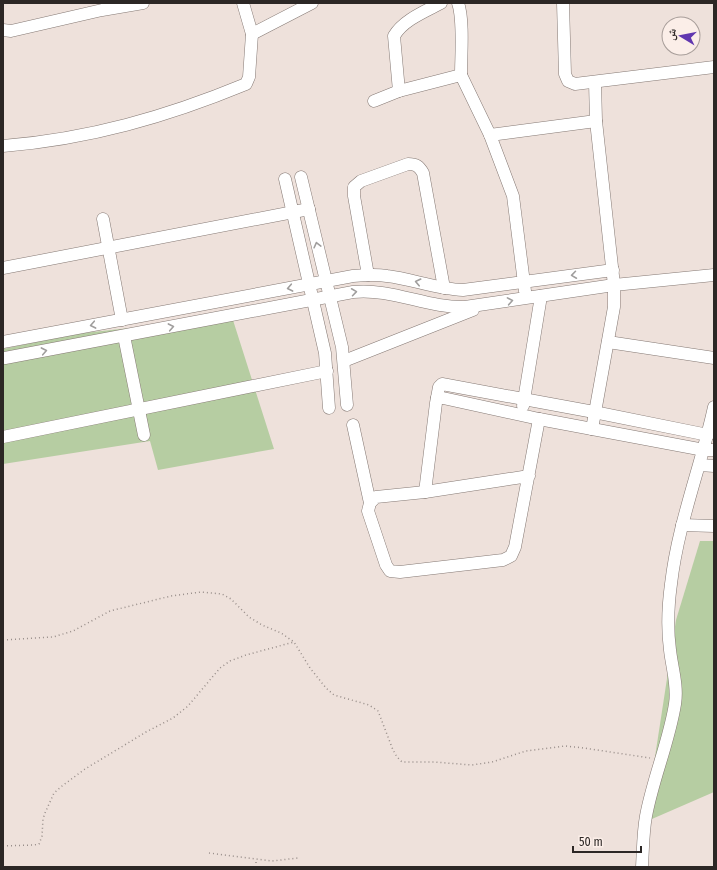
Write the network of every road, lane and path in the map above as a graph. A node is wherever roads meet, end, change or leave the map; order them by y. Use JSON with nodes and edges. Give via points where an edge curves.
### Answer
{"nodes":[{"id":1,"x":143,"y":3,"type":"edge"},
{"id":2,"x":243,"y":3,"type":"edge"},
{"id":3,"x":312,"y":3,"type":"edge"},
{"id":4,"x":441,"y":3,"type":"edge"},
{"id":5,"x":458,"y":3,"type":"edge"},
{"id":6,"x":563,"y":3,"type":"edge"},
{"id":7,"x":3,"y":30,"type":"edge"},
{"id":8,"x":252,"y":34,"type":"junction"},
{"id":9,"x":714,"y":66,"type":"edge"},
{"id":10,"x":460,"y":75,"type":"junction"},
{"id":11,"x":595,"y":82,"type":"junction"},
{"id":12,"x":399,"y":91,"type":"junction"},
{"id":13,"x":374,"y":101,"type":"dead end"},
{"id":14,"x":596,"y":121,"type":"junction"},
{"id":15,"x":490,"y":135,"type":"junction"},
{"id":16,"x":3,"y":146,"type":"edge"},
{"id":17,"x":301,"y":177,"type":"dead end"},
{"id":18,"x":285,"y":179,"type":"dead end"},
{"id":19,"x":309,"y":209,"type":"junction"},
{"id":20,"x":292,"y":212,"type":"junction"},
{"id":21,"x":103,"y":219,"type":"dead end"},
{"id":22,"x":108,"y":248,"type":"junction"},
{"id":23,"x":3,"y":268,"type":"edge"},
{"id":24,"x":613,"y":270,"type":"junction"},
{"id":25,"x":368,"y":275,"type":"junction"},
{"id":26,"x":714,"y":275,"type":"edge"},
{"id":27,"x":326,"y":281,"type":"junction"},
{"id":28,"x":524,"y":283,"type":"junction"},
{"id":29,"x":308,"y":284,"type":"junction"},
{"id":30,"x":614,"y":284,"type":"junction"},
{"id":31,"x":446,"y":288,"type":"junction"},
{"id":32,"x":330,"y":296,"type":"junction"},
{"id":33,"x":541,"y":296,"type":"junction"},
{"id":34,"x":526,"y":298,"type":"junction"},
{"id":35,"x":312,"y":300,"type":"junction"},
{"id":36,"x":434,"y":303,"type":"junction"},
{"id":37,"x":486,"y":305,"type":"junction"},
{"id":38,"x":453,"y":307,"type":"junction"},
{"id":39,"x":122,"y":320,"type":"junction"},
{"id":40,"x":124,"y":336,"type":"junction"},
{"id":41,"x":3,"y":342,"type":"edge"},
{"id":42,"x":608,"y":342,"type":"junction"},
{"id":43,"x":714,"y":358,"type":"edge"},
{"id":44,"x":4,"y":359,"type":"edge"},
{"id":45,"x":344,"y":361,"type":"junction"},
{"id":46,"x":327,"y":371,"type":"junction"},
{"id":47,"x":454,"y":385,"type":"junction"},
{"id":48,"x":438,"y":398,"type":"junction"},
{"id":49,"x":524,"y":398,"type":"junction"},
{"id":50,"x":452,"y":399,"type":"junction"},
{"id":51,"x":346,"y":405,"type":"dead end"},
{"id":52,"x":714,"y":407,"type":"edge"},
{"id":53,"x":329,"y":408,"type":"dead end"},
{"id":54,"x":139,"y":409,"type":"junction"},
{"id":55,"x":594,"y":412,"type":"junction"},
{"id":56,"x":521,"y":415,"type":"junction"},
{"id":57,"x":539,"y":419,"type":"junction"},
{"id":58,"x":353,"y":425,"type":"dead end"},
{"id":59,"x":592,"y":428,"type":"junction"},
{"id":60,"x":144,"y":435,"type":"dead end"},
{"id":61,"x":708,"y":435,"type":"junction"},
{"id":62,"x":3,"y":437,"type":"edge"},
{"id":63,"x":709,"y":450,"type":"edge"},
{"id":64,"x":700,"y":466,"type":"junction"},
{"id":65,"x":714,"y":466,"type":"edge"},
{"id":66,"x":529,"y":476,"type":"junction"},
{"id":67,"x":425,"y":492,"type":"junction"},
{"id":68,"x":370,"y":503,"type":"junction"},
{"id":69,"x":682,"y":525,"type":"junction"},
{"id":70,"x":714,"y":526,"type":"edge"},
{"id":71,"x":3,"y":640,"type":"edge"},
{"id":72,"x":294,"y":642,"type":"junction"},
{"id":73,"x":662,"y":760,"type":"junction"},
{"id":74,"x":3,"y":846,"type":"edge"},
{"id":75,"x":209,"y":853,"type":"dead end"},
{"id":76,"x":298,"y":858,"type":"dead end"},
{"id":77,"x":256,"y":859,"type":"junction"},
{"id":78,"x":256,"y":867,"type":"edge"},
{"id":79,"x":642,"y":867,"type":"edge"}],
"edges":[{"from":1,"to":7,"type":"street","via":[[11,31]]},
{"from":2,"to":8,"type":"street"},
{"from":3,"to":8,"type":"street"},
{"from":4,"to":12,"type":"street","via":[[410,21],[394,36]]},
{"from":5,"to":10,"type":"street","via":[[461,36]]},
{"from":6,"to":11,"type":"street","via":[[566,79],[575,84]]},
{"from":8,"to":16,"type":"street","via":[[249,76],[246,84],[186,107],[120,127],[74,137]]},
{"from":9,"to":11,"type":"street"},
{"from":10,"to":12,"type":"street"},
{"from":10,"to":15,"type":"street"},
{"from":11,"to":14,"type":"street"},
{"from":12,"to":13,"type":"street"},
{"from":14,"to":15,"type":"street"},
{"from":14,"to":24,"type":"street"},
{"from":15,"to":28,"type":"street","via":[[513,196]]},
{"from":17,"to":19,"type":"street"},
{"from":18,"to":20,"type":"street"},
{"from":19,"to":20,"type":"street"},
{"from":27,"to":19,"type":"street","one_way":true},
{"from":20,"to":22,"type":"street"},
{"from":20,"to":29,"type":"street"},
{"from":21,"to":22,"type":"street"},
{"from":22,"to":23,"type":"street"},
{"from":22,"to":39,"type":"street"},
{"from":24,"to":28,"type":"street","one_way":true},
{"from":24,"to":30,"type":"street"},
{"from":25,"to":27,"type":"street"},
{"from":31,"to":25,"type":"street","one_way":true,"via":[[388,276]]},
{"from":25,"to":31,"type":"street","via":[[354,187],[361,181],[413,164],[420,169],[424,177]]},
{"from":26,"to":30,"type":"street"},
{"from":27,"to":29,"type":"street"},
{"from":27,"to":32,"type":"street"},
{"from":28,"to":31,"type":"street"},
{"from":28,"to":34,"type":"street"},
{"from":29,"to":35,"type":"street"},
{"from":29,"to":39,"type":"street","one_way":true},
{"from":30,"to":33,"type":"street"},
{"from":30,"to":42,"type":"street","via":[[614,307]]},
{"from":31,"to":36,"type":"street"},
{"from":31,"to":38,"type":"street"},
{"from":32,"to":35,"type":"street"},
{"from":32,"to":36,"type":"street","one_way":true,"via":[[378,291]]},
{"from":32,"to":45,"type":"street"},
{"from":33,"to":34,"type":"street"},
{"from":33,"to":49,"type":"street"},
{"from":37,"to":34,"type":"street","one_way":true},
{"from":40,"to":35,"type":"street","one_way":true},
{"from":35,"to":46,"type":"street","via":[[324,345]]},
{"from":36,"to":38,"type":"street"},
{"from":37,"to":38,"type":"street"},
{"from":37,"to":45,"type":"street"},
{"from":39,"to":41,"type":"street","one_way":true},
{"from":44,"to":40,"type":"street","one_way":true},
{"from":40,"to":54,"type":"street"},
{"from":41,"to":44,"type":"street","via":[[8,352]]},
{"from":42,"to":43,"type":"street"},
{"from":42,"to":55,"type":"street"},
{"from":45,"to":51,"type":"street"},
{"from":46,"to":53,"type":"street"},
{"from":46,"to":54,"type":"street"},
{"from":47,"to":48,"type":"street","via":[[441,384]]},
{"from":47,"to":49,"type":"street"},
{"from":47,"to":50,"type":"street"},
{"from":48,"to":50,"type":"street"},
{"from":48,"to":67,"type":"street"},
{"from":49,"to":55,"type":"street"},
{"from":49,"to":56,"type":"street"},
{"from":50,"to":56,"type":"street"},
{"from":52,"to":61,"type":"street"},
{"from":54,"to":60,"type":"street"},
{"from":54,"to":62,"type":"street"},
{"from":55,"to":59,"type":"street"},
{"from":55,"to":61,"type":"street"},
{"from":56,"to":57,"type":"street"},
{"from":57,"to":59,"type":"street"},
{"from":57,"to":66,"type":"street"},
{"from":58,"to":68,"type":"street"},
{"from":59,"to":63,"type":"street"},
{"from":61,"to":63,"type":"street"},
{"from":63,"to":64,"type":"street"},
{"from":64,"to":65,"type":"street"},
{"from":64,"to":69,"type":"street"},
{"from":66,"to":67,"type":"street"},
{"from":66,"to":68,"type":"street","via":[[515,548],[511,556],[503,560],[390,571],[368,511]]},
{"from":67,"to":68,"type":"street","via":[[378,496]]},
{"from":69,"to":70,"type":"street"},
{"from":69,"to":73,"type":"street","via":[[671,584],[668,618],[676,698]]},
{"from":71,"to":72,"type":"path","via":[[53,638],[73,631],[110,611],[171,596],[201,592],[222,594],[231,599],[249,617]]},
{"from":72,"to":73,"type":"path","via":[[310,668],[334,695],[369,705],[378,711],[393,750],[402,762],[472,765],[492,762],[526,751],[565,746]]},
{"from":72,"to":74,"type":"path","via":[[246,655],[220,668],[188,706],[173,718],[85,769],[54,792],[43,820],[39,844]]},
{"from":73,"to":79,"type":"street","via":[[646,816]]},
{"from":75,"to":77,"type":"path"},
{"from":76,"to":77,"type":"path","via":[[272,861]]},
{"from":77,"to":78,"type":"path"}]}
